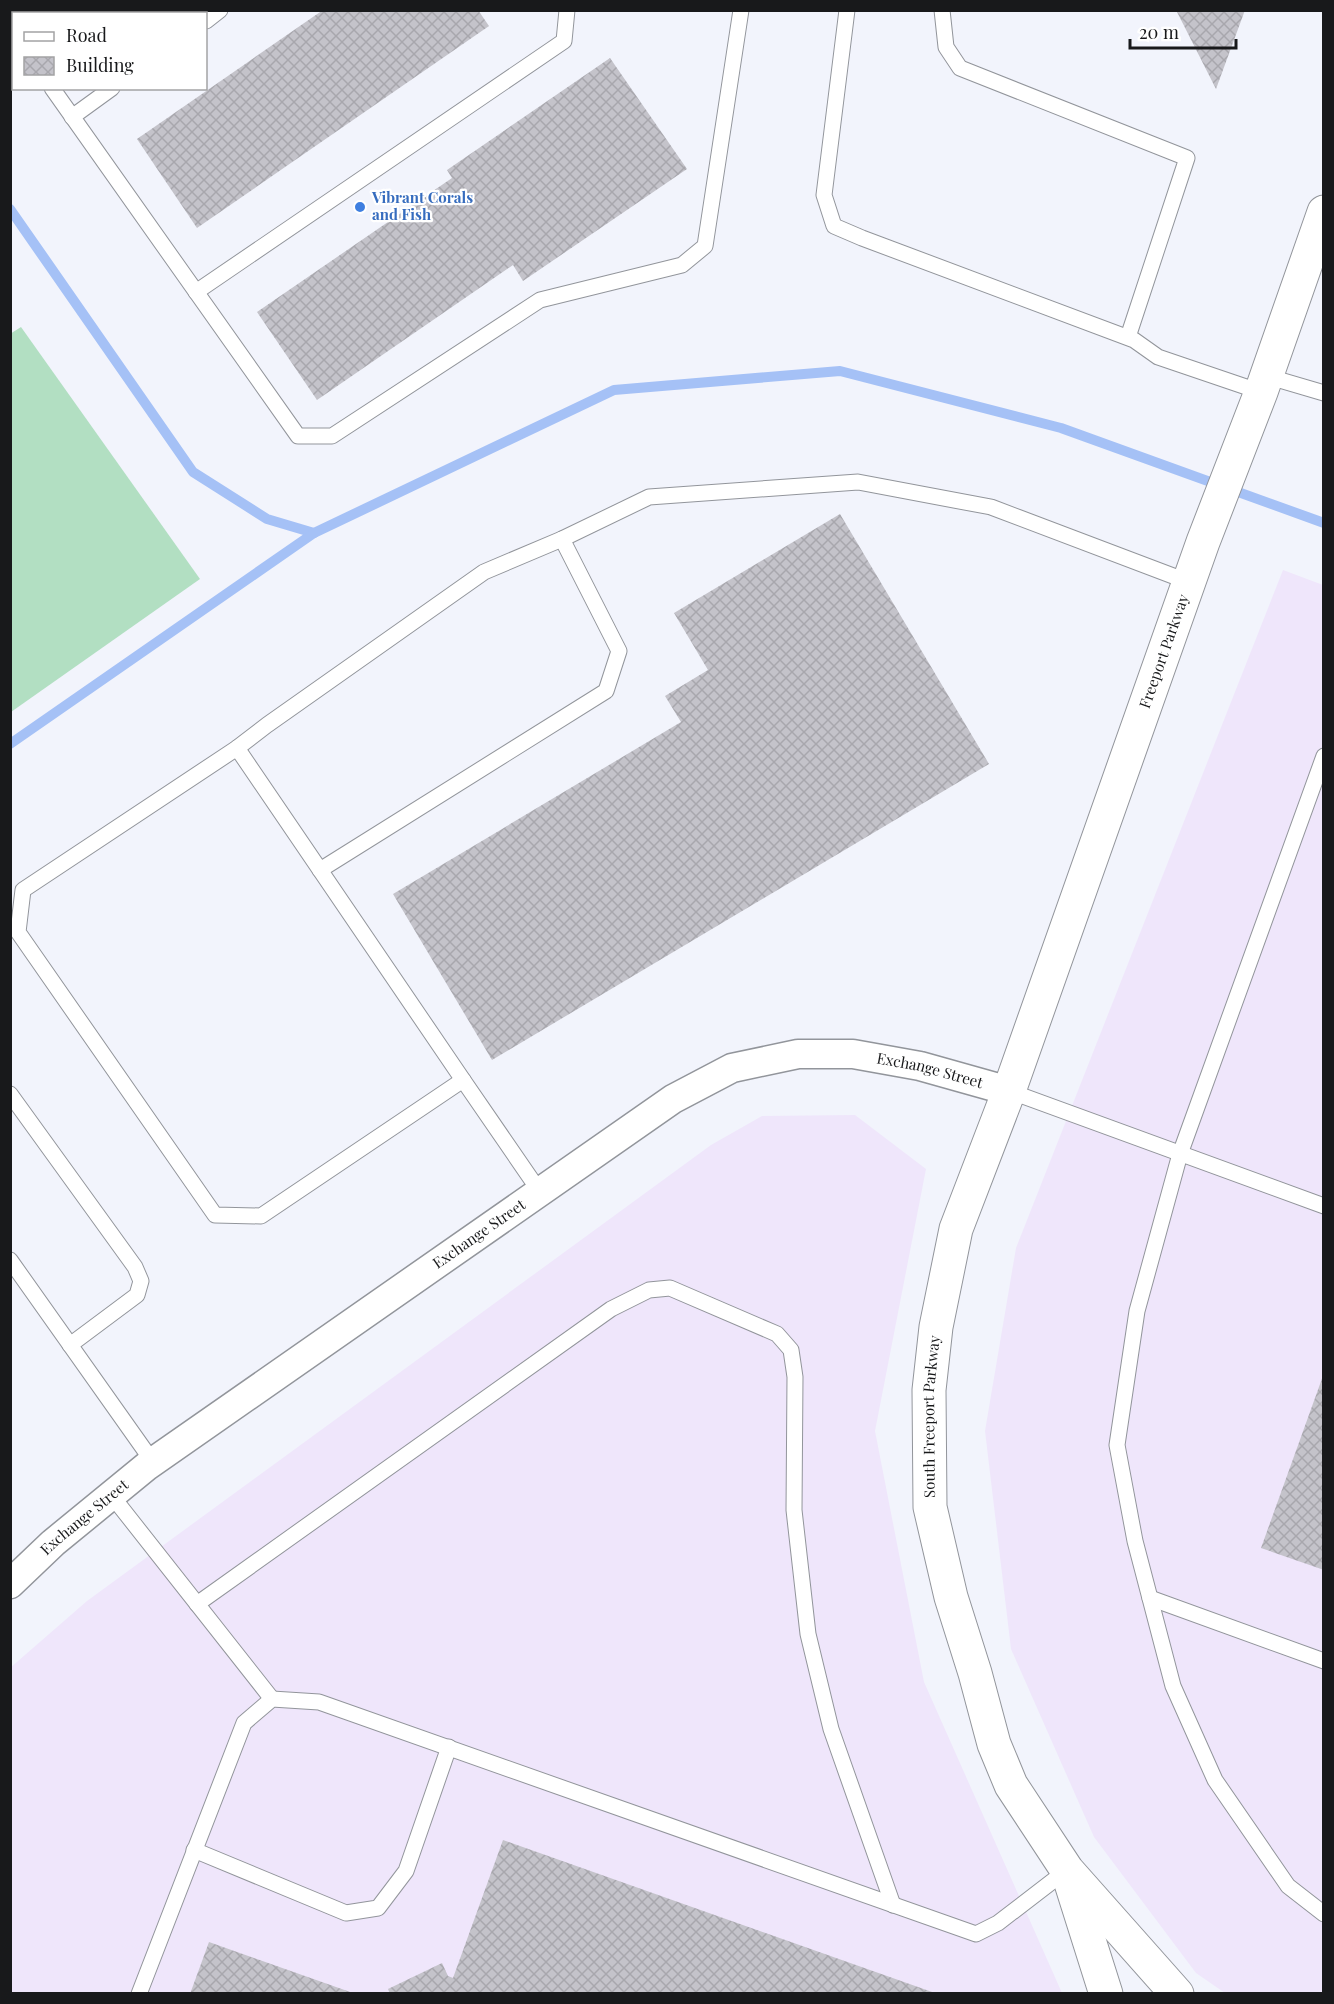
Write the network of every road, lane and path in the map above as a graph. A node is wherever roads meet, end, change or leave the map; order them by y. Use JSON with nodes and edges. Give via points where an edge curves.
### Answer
{"nodes":[{"id":1,"x":220,"y":10,"type":"edge"},
{"id":2,"x":567,"y":10,"type":"edge"},
{"id":3,"x":741,"y":10,"type":"edge"},
{"id":4,"x":847,"y":10,"type":"edge"},
{"id":5,"x":942,"y":10,"type":"edge"},
{"id":6,"x":207,"y":20,"type":"edge"},
{"id":7,"x":53,"y":90,"type":"edge"},
{"id":8,"x":109,"y":90,"type":"edge"},
{"id":9,"x":72,"y":117,"type":"junction"},
{"id":10,"x":1323,"y":212,"type":"edge"},
{"id":11,"x":196,"y":292,"type":"junction"},
{"id":12,"x":1128,"y":337,"type":"junction"},
{"id":13,"x":1263,"y":384,"type":"junction"},
{"id":14,"x":1323,"y":393,"type":"edge"},
{"id":15,"x":562,"y":539,"type":"junction"},
{"id":16,"x":1189,"y":582,"type":"junction"},
{"id":17,"x":237,"y":748,"type":"junction"},
{"id":18,"x":1323,"y":756,"type":"edge"},
{"id":19,"x":320,"y":870,"type":"junction"},
{"id":20,"x":463,"y":1080,"type":"junction"},
{"id":21,"x":1009,"y":1091,"type":"junction"},
{"id":22,"x":10,"y":1094,"type":"edge"},
{"id":23,"x":1180,"y":1154,"type":"junction"},
{"id":24,"x":540,"y":1192,"type":"junction"},
{"id":25,"x":1323,"y":1206,"type":"edge"},
{"id":26,"x":10,"y":1260,"type":"edge"},
{"id":27,"x":70,"y":1345,"type":"junction"},
{"id":28,"x":153,"y":1462,"type":"junction"},
{"id":29,"x":112,"y":1496,"type":"junction"},
{"id":30,"x":10,"y":1584,"type":"edge"},
{"id":31,"x":1150,"y":1598,"type":"junction"},
{"id":32,"x":197,"y":1604,"type":"junction"},
{"id":33,"x":1323,"y":1661,"type":"edge"},
{"id":34,"x":272,"y":1699,"type":"junction"},
{"id":35,"x":449,"y":1747,"type":"junction"},
{"id":36,"x":194,"y":1850,"type":"junction"},
{"id":37,"x":1067,"y":1870,"type":"junction"},
{"id":38,"x":893,"y":1905,"type":"junction"},
{"id":39,"x":1323,"y":1914,"type":"edge"},
{"id":40,"x":139,"y":1994,"type":"edge"},
{"id":41,"x":1106,"y":1994,"type":"edge"},
{"id":42,"x":1177,"y":1994,"type":"edge"}],
"edges":[{"from":1,"to":6,"type":"lane"},
{"from":2,"to":11,"type":"lane","via":[[564,41]]},
{"from":3,"to":11,"type":"lane","via":[[705,246],[682,265],[540,300],[332,436],[298,436]]},
{"from":4,"to":12,"type":"lane","via":[[824,195],[834,226]]},
{"from":5,"to":12,"type":"lane","via":[[946,48],[960,68],[1187,158]]},
{"from":7,"to":9,"type":"lane"},
{"from":8,"to":9,"type":"lane"},
{"from":9,"to":11,"type":"lane"},
{"from":10,"to":13,"type":"main road","name":"Freeport Parkway"},
{"from":12,"to":13,"type":"lane","via":[[1158,357]]},
{"from":13,"to":14,"type":"lane"},
{"from":13,"to":16,"type":"main road","name":"Freeport Parkway"},
{"from":15,"to":16,"type":"lane","via":[[649,497],[858,482],[991,507]]},
{"from":15,"to":17,"type":"lane","via":[[484,572]]},
{"from":15,"to":19,"type":"lane","via":[[619,651],[606,691]]},
{"from":16,"to":21,"type":"main road","name":"Freeport Parkway"},
{"from":17,"to":19,"type":"lane"},
{"from":17,"to":20,"type":"lane","via":[[23,890],[18,932],[215,1215],[261,1216]]},
{"from":18,"to":23,"type":"lane"},
{"from":19,"to":20,"type":"lane"},
{"from":20,"to":24,"type":"lane"},
{"from":21,"to":23,"type":"lane"},
{"from":21,"to":24,"type":"street","name":"Exchange Street","via":[[920,1066],[853,1054],[798,1054],[732,1068],[673,1099]]},
{"from":21,"to":37,"type":"main road","name":"South Freeport Parkway","via":[[956,1228],[936,1327],[929,1390],[930,1507],[951,1597],[994,1744],[1011,1785]]},
{"from":22,"to":27,"type":"lane","via":[[135,1267],[141,1281],[137,1294]]},
{"from":23,"to":25,"type":"lane"},
{"from":23,"to":31,"type":"lane","via":[[1137,1311],[1117,1444]]},
{"from":24,"to":28,"type":"street","name":"Exchange Street"},
{"from":26,"to":27,"type":"lane"},
{"from":27,"to":28,"type":"lane"},
{"from":28,"to":29,"type":"street","name":"Exchange Street"},
{"from":29,"to":30,"type":"street","name":"Exchange Street"},
{"from":29,"to":32,"type":"lane"},
{"from":31,"to":33,"type":"lane"},
{"from":31,"to":39,"type":"lane","via":[[1173,1686],[1215,1780],[1288,1886]]},
{"from":32,"to":34,"type":"lane"},
{"from":32,"to":38,"type":"lane","via":[[610,1309],[649,1290],[670,1288],[777,1334],[791,1350],[795,1377],[794,1510],[807,1634],[831,1729]]},
{"from":34,"to":35,"type":"lane","via":[[318,1702]]},
{"from":34,"to":36,"type":"lane","via":[[243,1723]]},
{"from":35,"to":36,"type":"lane","via":[[406,1871],[378,1908],[346,1913]]},
{"from":35,"to":38,"type":"lane"},
{"from":36,"to":40,"type":"lane"},
{"from":37,"to":38,"type":"lane","via":[[998,1923],[976,1935]]},
{"from":37,"to":41,"type":"main road"},
{"from":37,"to":42,"type":"main road"}]}
